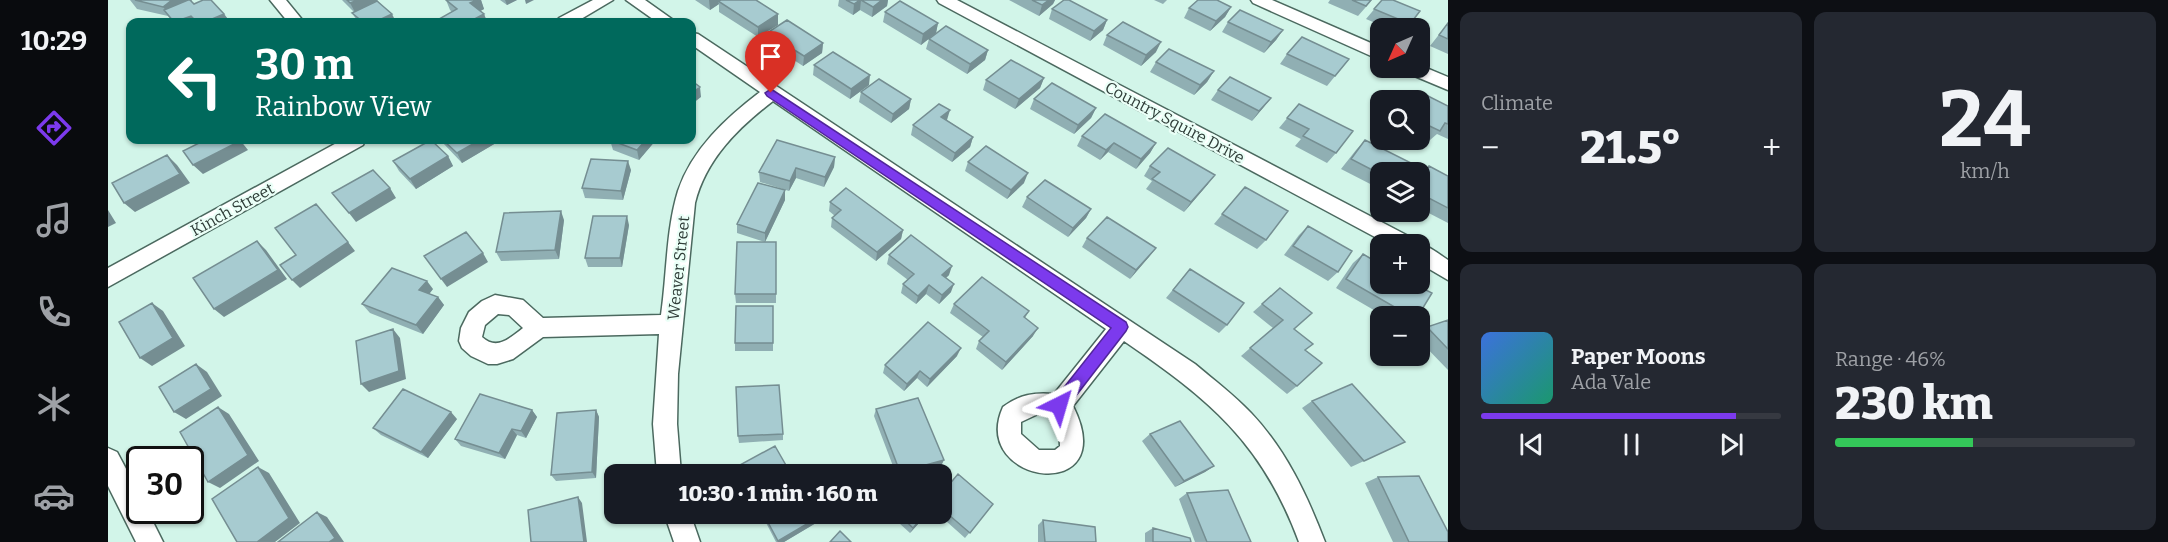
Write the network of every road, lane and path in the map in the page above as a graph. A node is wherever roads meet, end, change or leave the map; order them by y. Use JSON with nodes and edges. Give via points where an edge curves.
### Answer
{"nodes":[{"id":1,"x":278,"y":0,"type":"edge"},
{"id":2,"x":605,"y":0,"type":"edge"},
{"id":3,"x":634,"y":0,"type":"edge"},
{"id":4,"x":945,"y":0,"type":"edge"},
{"id":5,"x":1259,"y":0,"type":"edge"},
{"id":6,"x":293,"y":18,"type":"edge"},
{"id":7,"x":572,"y":18,"type":"edge"},
{"id":8,"x":662,"y":18,"type":"edge"},
{"id":9,"x":696,"y":41,"type":"edge"},
{"id":10,"x":1370,"y":50,"type":"edge"},
{"id":11,"x":1430,"y":76,"type":"edge"},
{"id":12,"x":1448,"y":84,"type":"edge"},
{"id":13,"x":771,"y":93,"type":"junction"},
{"id":14,"x":349,"y":144,"type":"edge"},
{"id":15,"x":1386,"y":234,"type":"edge"},
{"id":16,"x":1430,"y":259,"type":"edge"},
{"id":17,"x":1448,"y":271,"type":"edge"},
{"id":18,"x":108,"y":278,"type":"edge"},
{"id":19,"x":672,"y":324,"type":"junction"},
{"id":20,"x":1121,"y":327,"type":"junction"},
{"id":21,"x":538,"y":328,"type":"dead end"},
{"id":22,"x":1059,"y":405,"type":"dead end"},
{"id":23,"x":108,"y":460,"type":"edge"},
{"id":24,"x":667,"y":464,"type":"edge"},
{"id":25,"x":681,"y":524,"type":"edge"},
{"id":26,"x":150,"y":542,"type":"edge"},
{"id":27,"x":687,"y":542,"type":"edge"},
{"id":28,"x":1312,"y":542,"type":"edge"}],
"edges":[{"from":1,"to":6,"type":"street"},
{"from":2,"to":7,"type":"street"},
{"from":3,"to":8,"type":"street"},
{"from":4,"to":15,"type":"street","name":"Country Squire Drive"},
{"from":5,"to":10,"type":"street"},
{"from":9,"to":13,"type":"street"},
{"from":11,"to":12,"type":"street"},
{"from":13,"to":19,"type":"street","name":"Weaver Street","via":[[726,131],[691,183],[683,216]]},
{"from":13,"to":20,"type":"street"},
{"from":14,"to":18,"type":"street","name":"Kinch Street"},
{"from":16,"to":17,"type":"street"},
{"from":19,"to":21,"type":"street"},
{"from":19,"to":24,"type":"street","name":"Weaver Street","via":[[665,409]]},
{"from":20,"to":22,"type":"street"},
{"from":20,"to":28,"type":"street","via":[[1187,371],[1250,428],[1300,510]]},
{"from":23,"to":26,"type":"street"},
{"from":25,"to":27,"type":"street"}]}
